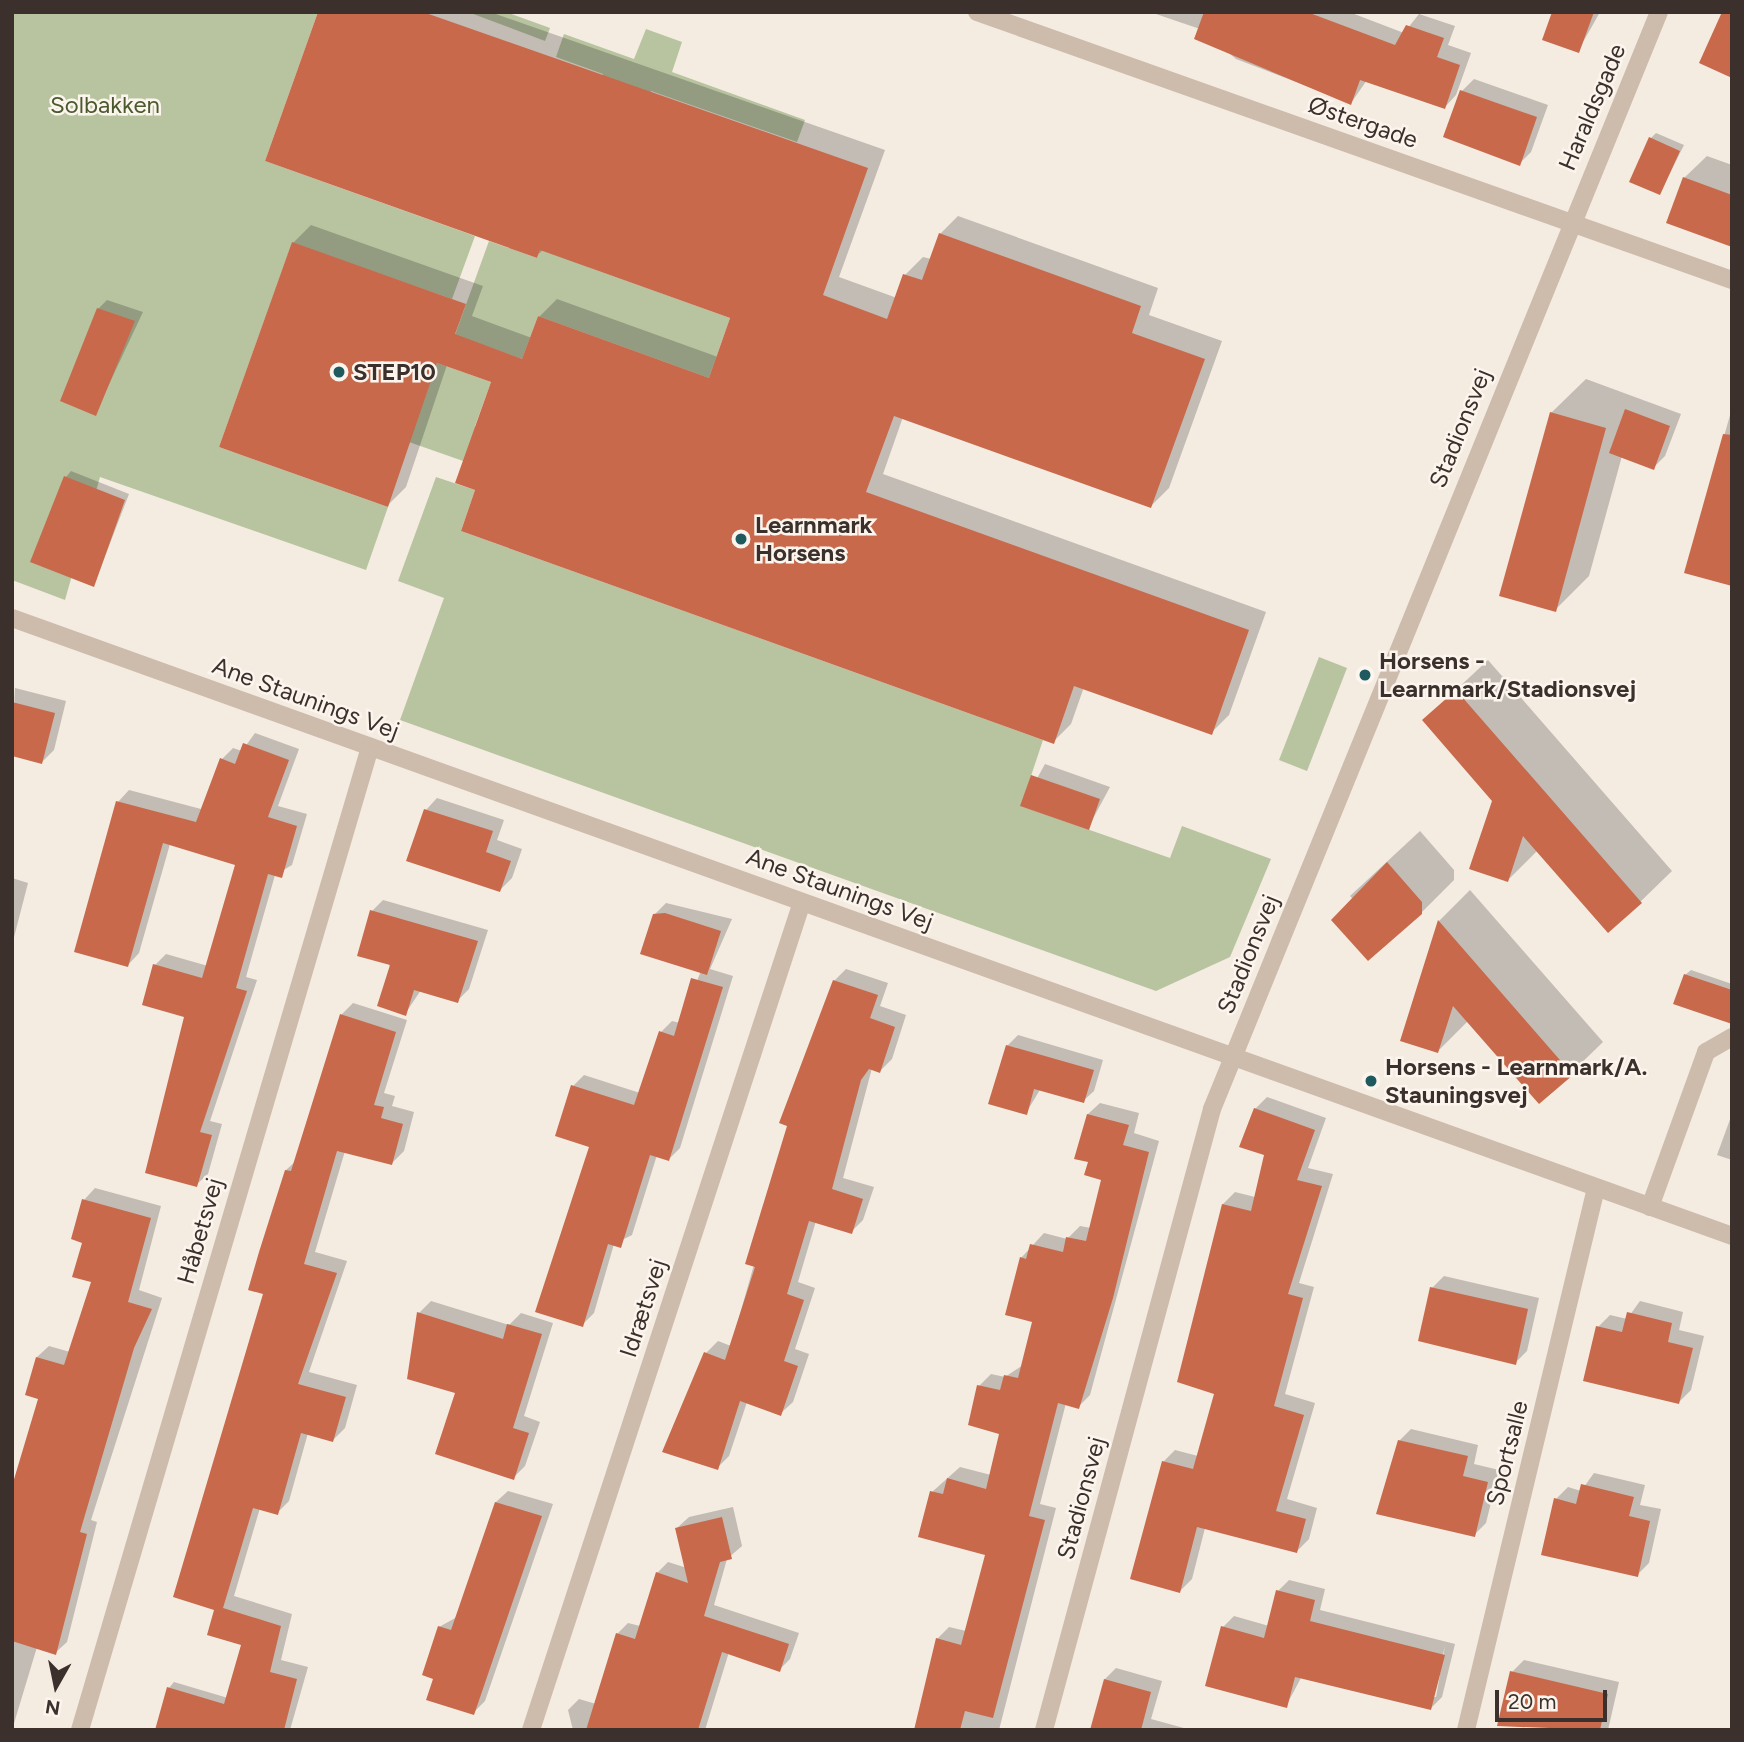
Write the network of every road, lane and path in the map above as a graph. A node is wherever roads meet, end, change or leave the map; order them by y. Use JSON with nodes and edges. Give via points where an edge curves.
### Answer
{"nodes":[{"id":1,"x":977,"y":12,"type":"edge"},
{"id":2,"x":1660,"y":12,"type":"edge"},
{"id":3,"x":1569,"y":221,"type":"junction"},
{"id":4,"x":1732,"y":280,"type":"edge"},
{"id":5,"x":12,"y":618,"type":"edge"},
{"id":6,"x":370,"y":747,"type":"junction"},
{"id":7,"x":802,"y":902,"type":"junction"},
{"id":8,"x":1732,"y":1037,"type":"edge"},
{"id":9,"x":1233,"y":1057,"type":"junction"},
{"id":10,"x":1596,"y":1188,"type":"junction"},
{"id":11,"x":1650,"y":1207,"type":"junction"},
{"id":12,"x":1732,"y":1236,"type":"edge"},
{"id":13,"x":80,"y":1730,"type":"edge"},
{"id":14,"x":531,"y":1730,"type":"edge"},
{"id":15,"x":1044,"y":1730,"type":"edge"},
{"id":16,"x":1466,"y":1730,"type":"edge"}],
"edges":[{"from":1,"to":3,"type":"street","name":"Østergade"},
{"from":2,"to":3,"type":"street","name":"Haraldsgade"},
{"from":3,"to":4,"type":"street","name":"Østergade"},
{"from":3,"to":9,"type":"street","name":"Stadionsvej"},
{"from":5,"to":6,"type":"street","name":"Ane Staunings Vej"},
{"from":6,"to":7,"type":"street","name":"Ane Staunings Vej"},
{"from":6,"to":13,"type":"street","name":"Håbetsvej"},
{"from":7,"to":9,"type":"street","name":"Ane Staunings Vej"},
{"from":7,"to":14,"type":"street","name":"Idrætsvej"},
{"from":8,"to":11,"type":"street","via":[[1706,1052]]},
{"from":9,"to":10,"type":"street","name":"Ane Staunings Vej"},
{"from":9,"to":15,"type":"street","name":"Stadionsvej","via":[[1212,1109]]},
{"from":10,"to":11,"type":"street","name":"Ane Staunings Vej"},
{"from":10,"to":16,"type":"street","name":"Sportsalle"},
{"from":11,"to":12,"type":"street","name":"Ane Staunings Vej"}]}
